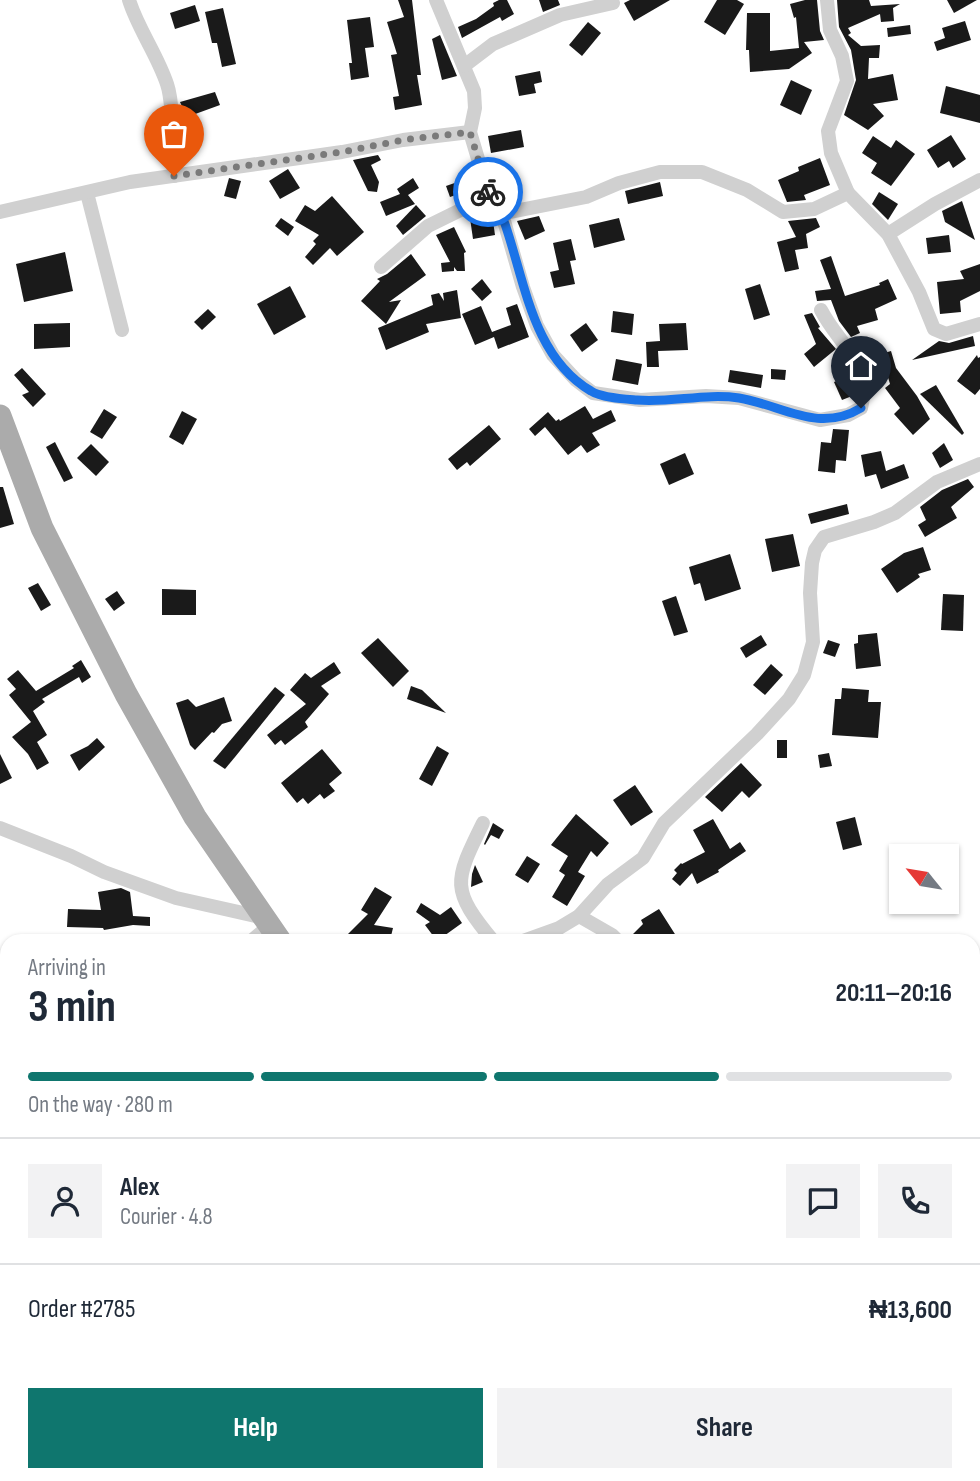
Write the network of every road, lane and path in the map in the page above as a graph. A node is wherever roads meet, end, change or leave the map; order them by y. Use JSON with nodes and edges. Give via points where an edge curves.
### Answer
{"nodes":[{"id":1,"x":129,"y":0,"type":"edge"},
{"id":2,"x":436,"y":0,"type":"edge"},
{"id":3,"x":827,"y":0,"type":"edge"},
{"id":4,"x":613,"y":3,"type":"dead end"},
{"id":5,"x":464,"y":66,"type":"junction"},
{"id":6,"x":470,"y":132,"type":"junction"},
{"id":7,"x":174,"y":176,"type":"junction"},
{"id":8,"x":980,"y":180,"type":"edge"},
{"id":9,"x":87,"y":193,"type":"junction"},
{"id":10,"x":848,"y":193,"type":"junction"},
{"id":11,"x":489,"y":196,"type":"junction"},
{"id":12,"x":0,"y":212,"type":"edge"},
{"id":13,"x":500,"y":214,"type":"junction"},
{"id":14,"x":888,"y":234,"type":"junction"},
{"id":15,"x":381,"y":267,"type":"dead end"},
{"id":16,"x":821,"y":310,"type":"dead end"},
{"id":17,"x":980,"y":324,"type":"edge"},
{"id":18,"x":122,"y":330,"type":"dead end"},
{"id":19,"x":0,"y":416,"type":"edge"},
{"id":20,"x":980,"y":464,"type":"edge"},
{"id":21,"x":483,"y":823,"type":"dead end"},
{"id":22,"x":0,"y":828,"type":"edge"},
{"id":23,"x":579,"y":916,"type":"junction"},
{"id":24,"x":272,"y":928,"type":"edge"},
{"id":25,"x":488,"y":934,"type":"edge"},
{"id":26,"x":544,"y":934,"type":"edge"},
{"id":27,"x":610,"y":934,"type":"edge"}],
"edges":[{"from":1,"to":7,"type":"street","via":[[169,87]]},
{"from":2,"to":5,"type":"street"},
{"from":3,"to":10,"type":"street","via":[[830,30],[847,80],[828,131],[831,153]]},
{"from":4,"to":5,"type":"street","via":[[549,20],[494,44]]},
{"from":5,"to":6,"type":"street","via":[[474,91]]},
{"from":6,"to":7,"type":"street"},
{"from":6,"to":11,"type":"street"},
{"from":7,"to":9,"type":"street"},
{"from":8,"to":14,"type":"street"},
{"from":9,"to":12,"type":"street"},
{"from":9,"to":18,"type":"street"},
{"from":10,"to":13,"type":"street","via":[[814,209],[783,212],[747,190],[702,172],[660,172],[586,197]]},
{"from":10,"to":14,"type":"street"},
{"from":11,"to":13,"type":"street"},
{"from":11,"to":15,"type":"street","via":[[428,226]]},
{"from":13,"to":16,"type":"street","via":[[537,326],[553,355],[593,393],[640,400],[739,398],[820,420],[848,415],[861,408],[865,392],[858,362]]},
{"from":14,"to":17,"type":"street","via":[[934,329],[946,334]]},
{"from":19,"to":24,"type":"main road","via":[[42,528],[127,694],[195,817]]},
{"from":20,"to":23,"type":"street","via":[[937,482],[895,513],[824,537],[812,563],[813,642],[804,675],[789,699],[664,823],[643,858],[608,884]]},
{"from":21,"to":25,"type":"street","via":[[462,866],[460,882],[466,905]]},
{"from":22,"to":24,"type":"street","via":[[104,872]]},
{"from":23,"to":26,"type":"street"},
{"from":23,"to":27,"type":"street"}]}
